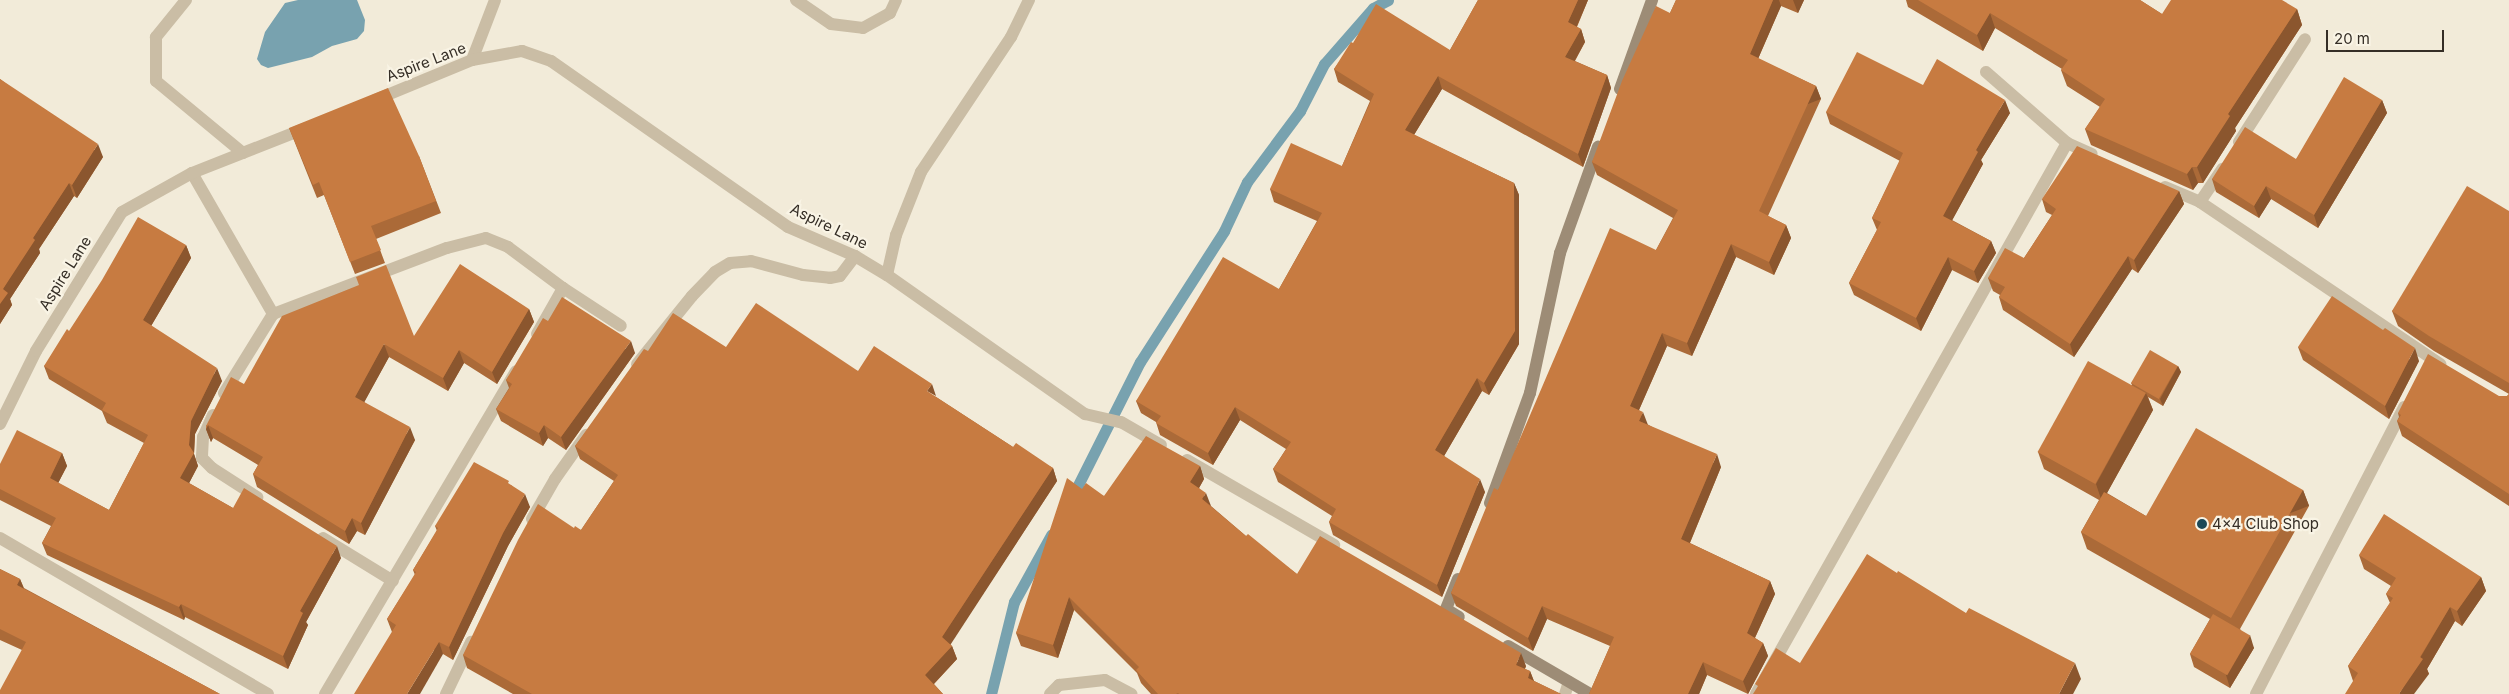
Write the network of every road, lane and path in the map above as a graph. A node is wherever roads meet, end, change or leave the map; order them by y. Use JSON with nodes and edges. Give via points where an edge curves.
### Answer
{"nodes":[{"id":1,"x":186,"y":0,"type":"edge"},
{"id":2,"x":495,"y":0,"type":"edge"},
{"id":3,"x":796,"y":0,"type":"edge"},
{"id":4,"x":896,"y":0,"type":"edge"},
{"id":5,"x":1029,"y":0,"type":"edge"},
{"id":6,"x":1652,"y":0,"type":"edge"},
{"id":7,"x":2305,"y":39,"type":"dead end"},
{"id":8,"x":472,"y":60,"type":"junction"},
{"id":9,"x":1986,"y":72,"type":"dead end"},
{"id":10,"x":1616,"y":98,"type":"edge"},
{"id":11,"x":364,"y":104,"type":"edge"},
{"id":12,"x":320,"y":122,"type":"edge"},
{"id":13,"x":1603,"y":134,"type":"edge"},
{"id":14,"x":2067,"y":143,"type":"junction"},
{"id":15,"x":243,"y":153,"type":"junction"},
{"id":16,"x":2103,"y":159,"type":"edge"},
{"id":17,"x":192,"y":173,"type":"junction"},
{"id":18,"x":2156,"y":183,"type":"edge"},
{"id":19,"x":2200,"y":202,"type":"junction"},
{"id":20,"x":855,"y":256,"type":"junction"},
{"id":21,"x":887,"y":275,"type":"junction"},
{"id":22,"x":563,"y":288,"type":"junction"},
{"id":23,"x":273,"y":314,"type":"junction"},
{"id":24,"x":621,"y":326,"type":"dead end"},
{"id":25,"x":2453,"y":372,"type":"edge"},
{"id":26,"x":629,"y":376,"type":"edge"},
{"id":27,"x":2411,"y":394,"type":"edge"},
{"id":28,"x":596,"y":422,"type":"edge"},
{"id":29,"x":0,"y":424,"type":"edge"},
{"id":30,"x":267,"y":503,"type":"edge"},
{"id":31,"x":1485,"y":515,"type":"edge"},
{"id":32,"x":309,"y":529,"type":"edge"},
{"id":33,"x":524,"y":534,"type":"edge"},
{"id":34,"x":0,"y":538,"type":"edge"},
{"id":35,"x":1343,"y":550,"type":"edge"},
{"id":36,"x":1464,"y":566,"type":"edge"},
{"id":37,"x":393,"y":581,"type":"junction"},
{"id":38,"x":1470,"y":624,"type":"edge"},
{"id":39,"x":474,"y":634,"type":"edge"},
{"id":40,"x":1495,"y":638,"type":"edge"},
{"id":41,"x":1567,"y":688,"type":"edge"},
{"id":42,"x":268,"y":694,"type":"edge"},
{"id":43,"x":325,"y":694,"type":"edge"},
{"id":44,"x":446,"y":694,"type":"edge"},
{"id":45,"x":1050,"y":694,"type":"edge"},
{"id":46,"x":1131,"y":694,"type":"edge"},
{"id":47,"x":1590,"y":694,"type":"edge"},
{"id":48,"x":1756,"y":694,"type":"edge"},
{"id":49,"x":2256,"y":694,"type":"edge"}],
"edges":[{"from":1,"to":15,"type":"street","via":[[156,37],[156,81]]},
{"from":2,"to":8,"type":"street"},
{"from":3,"to":4,"type":"street","via":[[831,24],[863,28],[890,13]]},
{"from":5,"to":21,"type":"street","via":[[1011,37],[921,172],[896,235]]},
{"from":6,"to":10,"type":"street"},
{"from":7,"to":19,"type":"street"},
{"from":8,"to":11,"type":"street","name":"Aspire Lane"},
{"from":8,"to":20,"type":"street","name":"Aspire Lane","via":[[522,51],[551,61],[788,227]]},
{"from":9,"to":14,"type":"street"},
{"from":12,"to":15,"type":"street","name":"Aspire Lane"},
{"from":13,"to":31,"type":"street","via":[[1560,253],[1530,393]]},
{"from":14,"to":16,"type":"street"},
{"from":14,"to":48,"type":"street"},
{"from":15,"to":17,"type":"street","name":"Aspire Lane"},
{"from":17,"to":23,"type":"street"},
{"from":17,"to":29,"type":"street","name":"Aspire Lane","via":[[122,212],[36,351]]},
{"from":18,"to":19,"type":"street"},
{"from":19,"to":25,"type":"street","via":[[2427,363]]},
{"from":20,"to":21,"type":"street","name":"Aspire Lane"},
{"from":20,"to":26,"type":"street","via":[[840,276],[830,278],[803,275],[751,261],[730,263],[715,272],[692,296]]},
{"from":21,"to":35,"type":"street","name":"Aspire Lane","via":[[1084,414],[1121,422]]},
{"from":22,"to":23,"type":"street","via":[[508,247],[486,238],[447,248]]},
{"from":22,"to":24,"type":"street"},
{"from":22,"to":37,"type":"street"},
{"from":23,"to":30,"type":"street","via":[[219,401],[203,437],[202,458],[212,468]]},
{"from":27,"to":49,"type":"street"},
{"from":28,"to":33,"type":"street","via":[[555,478]]},
{"from":32,"to":37,"type":"street"},
{"from":34,"to":42,"type":"street"},
{"from":36,"to":38,"type":"street","via":[[1441,606]]},
{"from":37,"to":43,"type":"street"},
{"from":39,"to":44,"type":"street"},
{"from":40,"to":41,"type":"street"},
{"from":41,"to":47,"type":"street"},
{"from":45,"to":46,"type":"street","via":[[1059,686],[1105,680]]}]}
